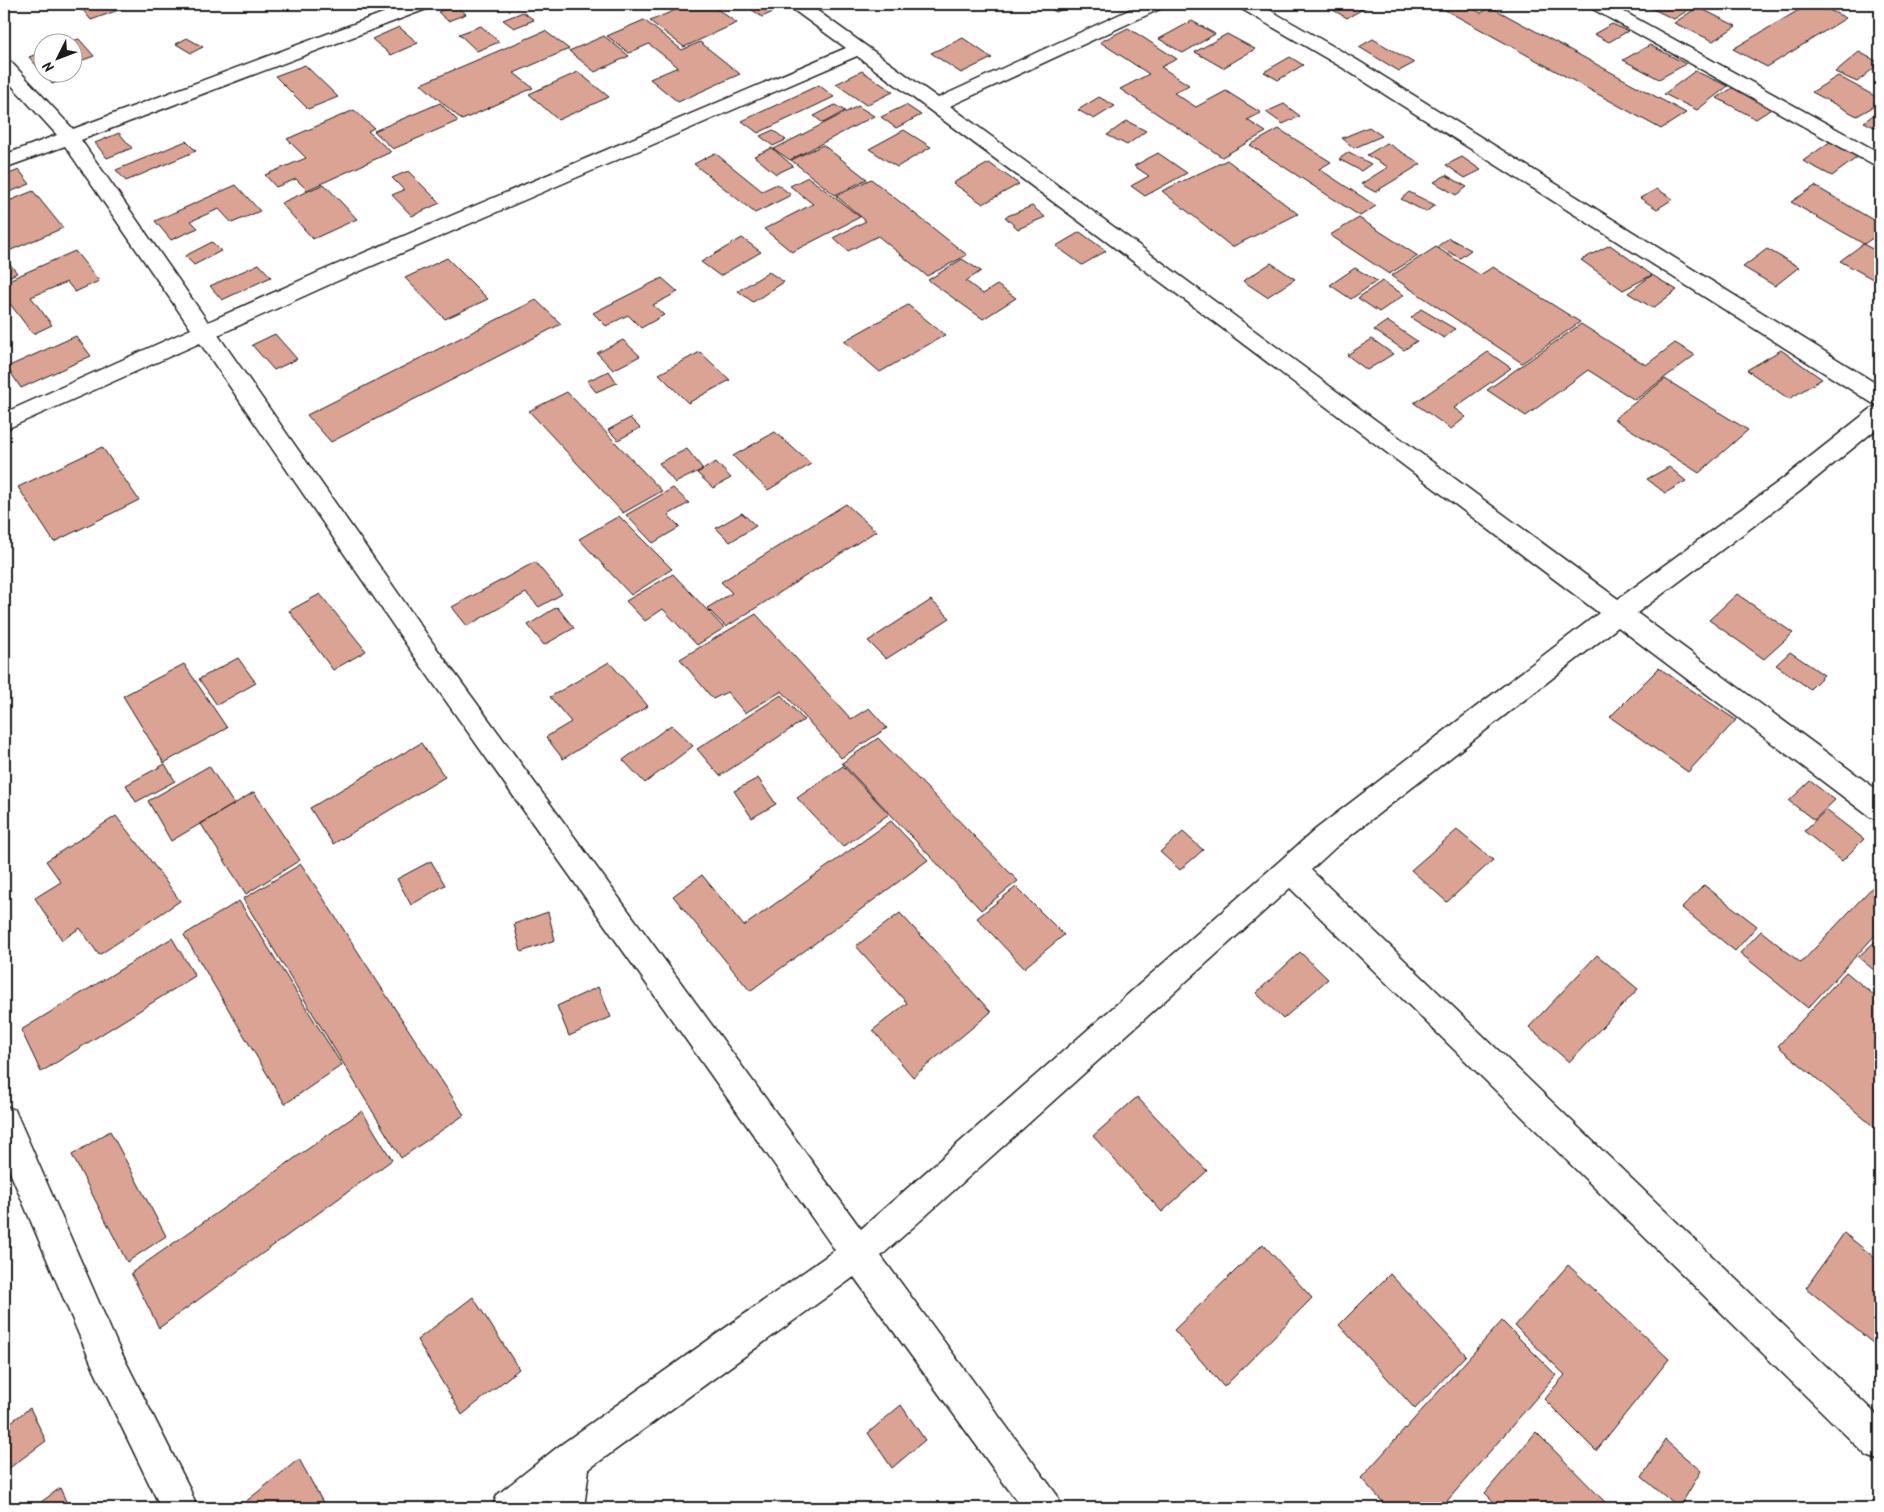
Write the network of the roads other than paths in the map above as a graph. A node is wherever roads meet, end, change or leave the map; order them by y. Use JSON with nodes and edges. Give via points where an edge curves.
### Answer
{"nodes":[{"id":1,"x":423,"y":4,"type":"edge"},
{"id":2,"x":797,"y":4,"type":"edge"},
{"id":3,"x":1156,"y":4,"type":"edge"},
{"id":4,"x":1246,"y":4,"type":"edge"},
{"id":5,"x":1603,"y":5,"type":"edge"},
{"id":6,"x":859,"y":49,"type":"junction"},
{"id":7,"x":4,"y":66,"type":"edge"},
{"id":8,"x":936,"y":106,"type":"junction"},
{"id":9,"x":69,"y":137,"type":"junction"},
{"id":10,"x":1880,"y":161,"type":"edge"},
{"id":11,"x":4,"y":162,"type":"edge"},
{"id":12,"x":204,"y":332,"type":"junction"},
{"id":13,"x":1880,"y":397,"type":"edge"},
{"id":14,"x":1880,"y":414,"type":"edge"},
{"id":15,"x":4,"y":422,"type":"edge"},
{"id":16,"x":1617,"y":614,"type":"junction"},
{"id":17,"x":1880,"y":808,"type":"edge"},
{"id":18,"x":1291,"y":870,"type":"junction"},
{"id":19,"x":4,"y":1121,"type":"edge"},
{"id":20,"x":858,"y":1254,"type":"junction"},
{"id":21,"x":1880,"y":1443,"type":"edge"},
{"id":22,"x":572,"y":1459,"type":"junction"},
{"id":23,"x":179,"y":1508,"type":"edge"},
{"id":24,"x":510,"y":1508,"type":"edge"},
{"id":25,"x":566,"y":1508,"type":"edge"},
{"id":26,"x":1044,"y":1508,"type":"edge"}],
"edges":[{"from":1,"to":9,"type":"street"},
{"from":2,"to":6,"type":"street"},
{"from":3,"to":8,"type":"street"},
{"from":4,"to":13,"type":"street","via":[[1350,64]]},
{"from":5,"to":10,"type":"street"},
{"from":6,"to":8,"type":"street"},
{"from":6,"to":12,"type":"street","via":[[327,276]]},
{"from":7,"to":9,"type":"street"},
{"from":8,"to":16,"type":"street"},
{"from":9,"to":11,"type":"street"},
{"from":9,"to":12,"type":"street"},
{"from":12,"to":15,"type":"street"},
{"from":12,"to":20,"type":"street","via":[[428,656]]},
{"from":14,"to":16,"type":"street","via":[[1790,486]]},
{"from":16,"to":17,"type":"street"},
{"from":16,"to":18,"type":"street","via":[[1326,838]]},
{"from":18,"to":20,"type":"street"},
{"from":18,"to":21,"type":"street"},
{"from":19,"to":23,"type":"street","via":[[106,1358]]},
{"from":20,"to":22,"type":"street"},
{"from":20,"to":26,"type":"street"},
{"from":22,"to":24,"type":"street"},
{"from":22,"to":25,"type":"street"}]}
